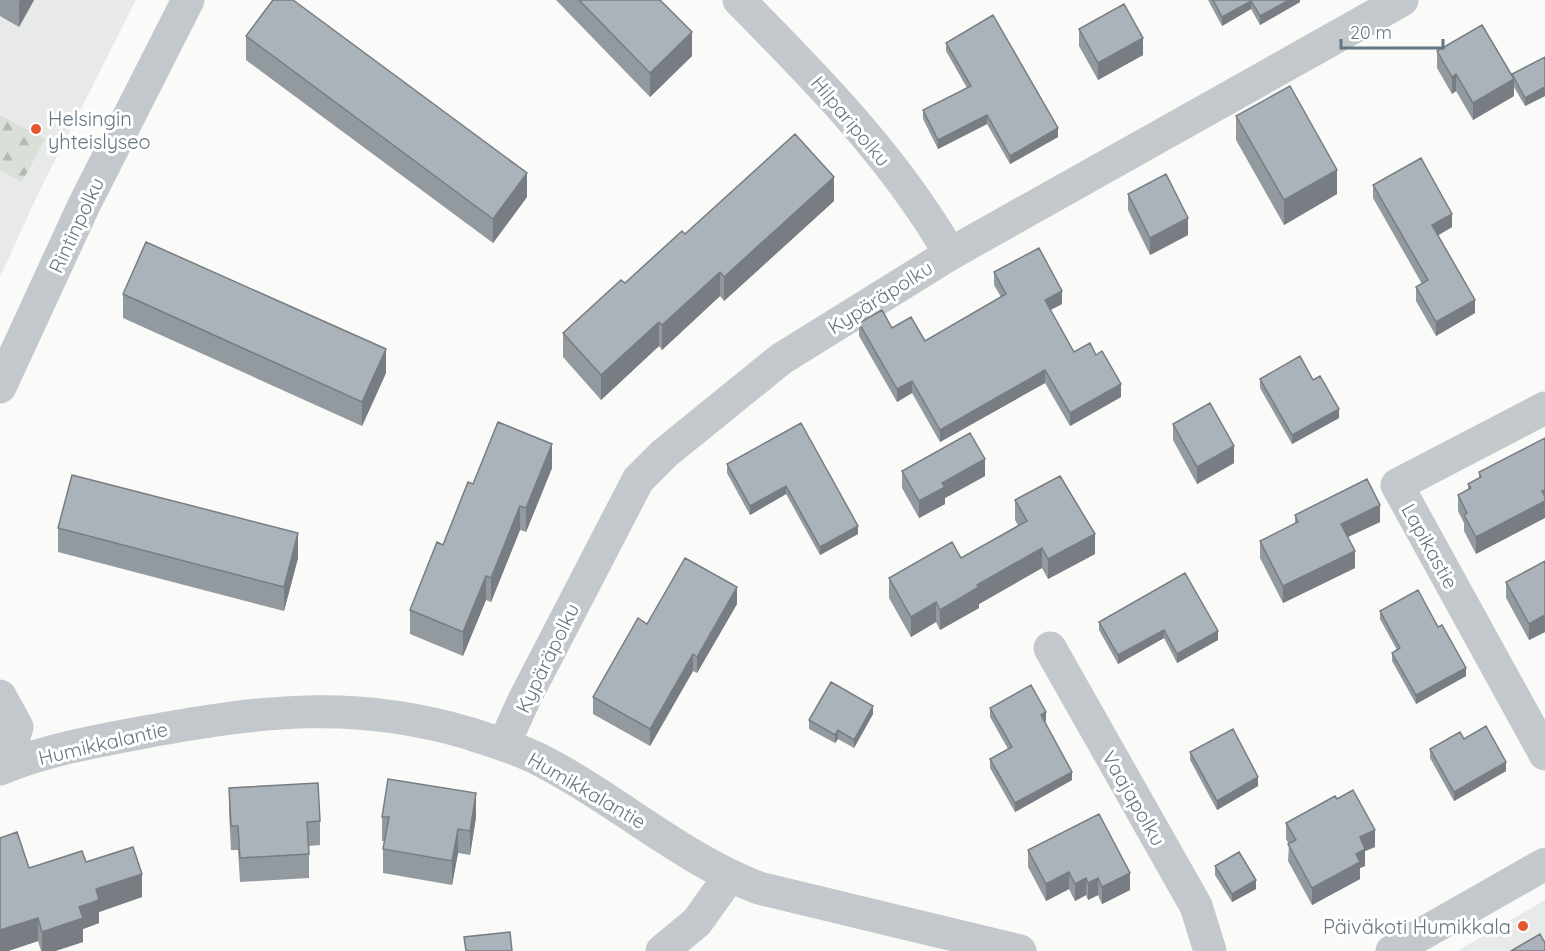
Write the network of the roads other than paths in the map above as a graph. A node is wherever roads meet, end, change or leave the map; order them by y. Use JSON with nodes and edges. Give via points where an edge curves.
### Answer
{"nodes":[{"id":1,"x":188,"y":0,"type":"edge"},
{"id":2,"x":739,"y":0,"type":"edge"},
{"id":3,"x":1402,"y":0,"type":"edge"},
{"id":4,"x":950,"y":254,"type":"junction"},
{"id":5,"x":0,"y":387,"type":"edge"},
{"id":6,"x":1545,"y":408,"type":"edge"},
{"id":7,"x":1050,"y":648,"type":"dead end"},
{"id":8,"x":0,"y":696,"type":"edge"},
{"id":9,"x":504,"y":744,"type":"junction"},
{"id":10,"x":1545,"y":754,"type":"edge"},
{"id":11,"x":2,"y":766,"type":"edge"},
{"id":12,"x":1545,"y":864,"type":"edge"},
{"id":13,"x":729,"y":877,"type":"junction"},
{"id":14,"x":662,"y":951,"type":"edge"},
{"id":15,"x":1020,"y":951,"type":"edge"},
{"id":16,"x":1210,"y":951,"type":"edge"},
{"id":17,"x":1392,"y":951,"type":"edge"}],
"edges":[{"from":1,"to":5,"type":"street","name":"Rintinpolku","via":[[84,205]]},
{"from":2,"to":4,"type":"street","name":"Hilparipolku","via":[[828,90],[926,212]]},
{"from":3,"to":4,"type":"street","name":"Kypäräpolku"},
{"from":4,"to":9,"type":"street","name":"Kypäräpolku","via":[[781,359],[638,480]]},
{"from":6,"to":10,"type":"street","name":"Lapikastie","via":[[1396,485]]},
{"from":7,"to":16,"type":"street","name":"Vaajapolku","via":[[1196,906]]},
{"from":8,"to":11,"type":"street","via":[[17,727]]},
{"from":9,"to":11,"type":"street","name":"Humikkalantie","via":[[380,713],[284,711],[109,738]]},
{"from":9,"to":13,"type":"street","name":"Humikkalantie","via":[[579,781]]},
{"from":12,"to":17,"type":"street"},
{"from":13,"to":14,"type":"street","via":[[697,922]]},
{"from":13,"to":15,"type":"street","name":"Humikkalantie","via":[[798,899]]}]}
